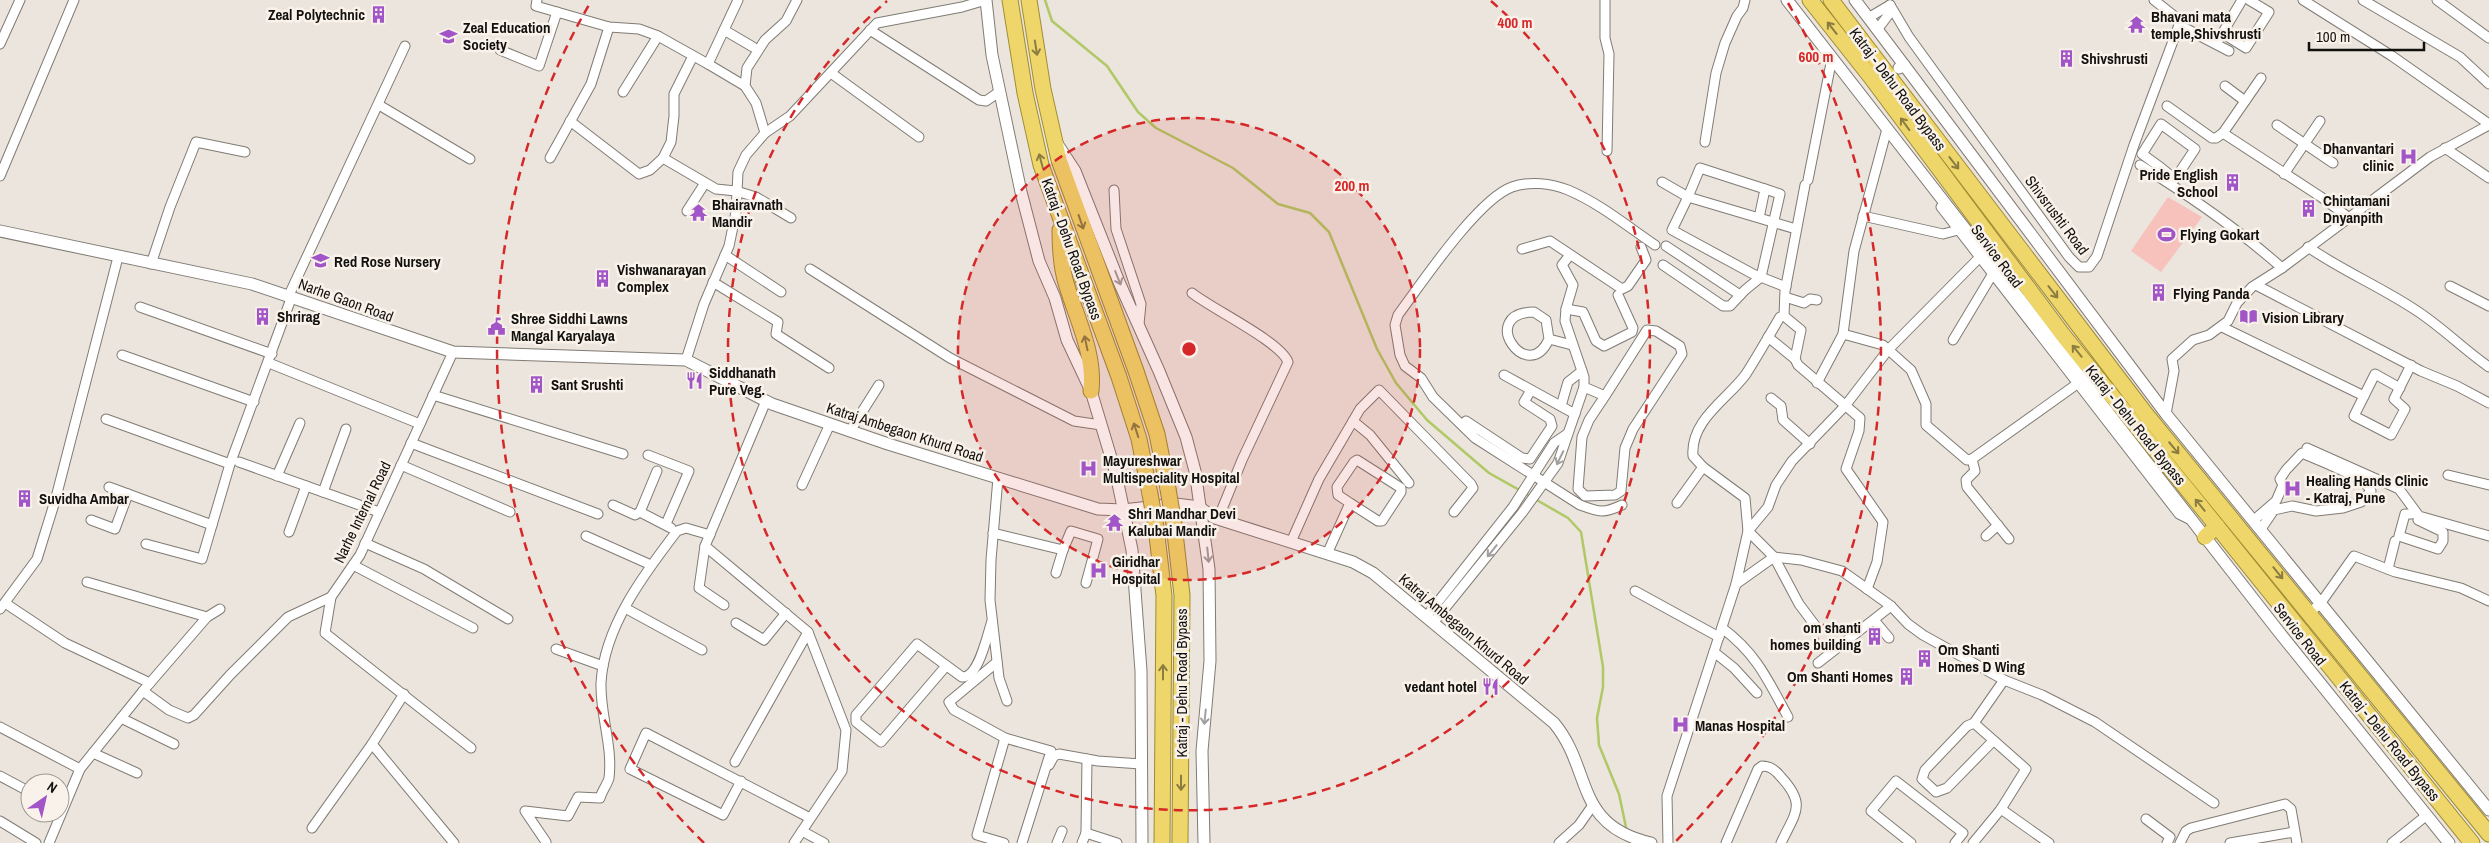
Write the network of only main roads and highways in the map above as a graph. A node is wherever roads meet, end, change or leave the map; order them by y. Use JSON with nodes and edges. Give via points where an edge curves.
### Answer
{"nodes":[{"id":1,"x":1010,"y":0,"type":"edge"},
{"id":2,"x":1029,"y":0,"type":"edge"},
{"id":3,"x":1810,"y":0,"type":"edge"},
{"id":4,"x":1831,"y":0,"type":"edge"},
{"id":5,"x":1060,"y":217,"type":"junction"},
{"id":6,"x":1091,"y":392,"type":"road end"},
{"id":7,"x":2217,"y":526,"type":"junction"},
{"id":8,"x":2205,"y":537,"type":"road end"},
{"id":9,"x":2489,"y":834,"type":"edge"},
{"id":10,"x":1162,"y":843,"type":"edge"},
{"id":11,"x":1180,"y":843,"type":"edge"},
{"id":12,"x":2472,"y":843,"type":"edge"}],
"edges":[{"from":5,"to":1,"type":"highway","name":"Katraj - Dehu Road Bypass","one_way":true,"via":[[1041,165],[1024,93]]},
{"from":2,"to":11,"type":"highway","name":"Katraj - Dehu Road Bypass","one_way":true,"bridge":true,"via":[[1042,89],[1059,160],[1157,434],[1168,489],[1182,595]]},
{"from":7,"to":3,"type":"highway","name":"Katraj - Dehu Road Bypass","one_way":true,"via":[[2064,335]]},
{"from":4,"to":9,"type":"highway","name":"Katraj - Dehu Road Bypass","one_way":true,"via":[[2154,424],[2315,608]]},
{"from":6,"to":5,"type":"highway","one_way":true,"via":[[1092,375],[1086,339],[1066,283],[1060,254]]},
{"from":10,"to":5,"type":"highway","name":"Katraj - Dehu Road Bypass","one_way":true,"bridge":true,"via":[[1164,596],[1156,527],[1139,439]]},
{"from":7,"to":8,"type":"highway"},
{"from":7,"to":12,"type":"highway","name":"Katraj - Dehu Road Bypass"}]}
